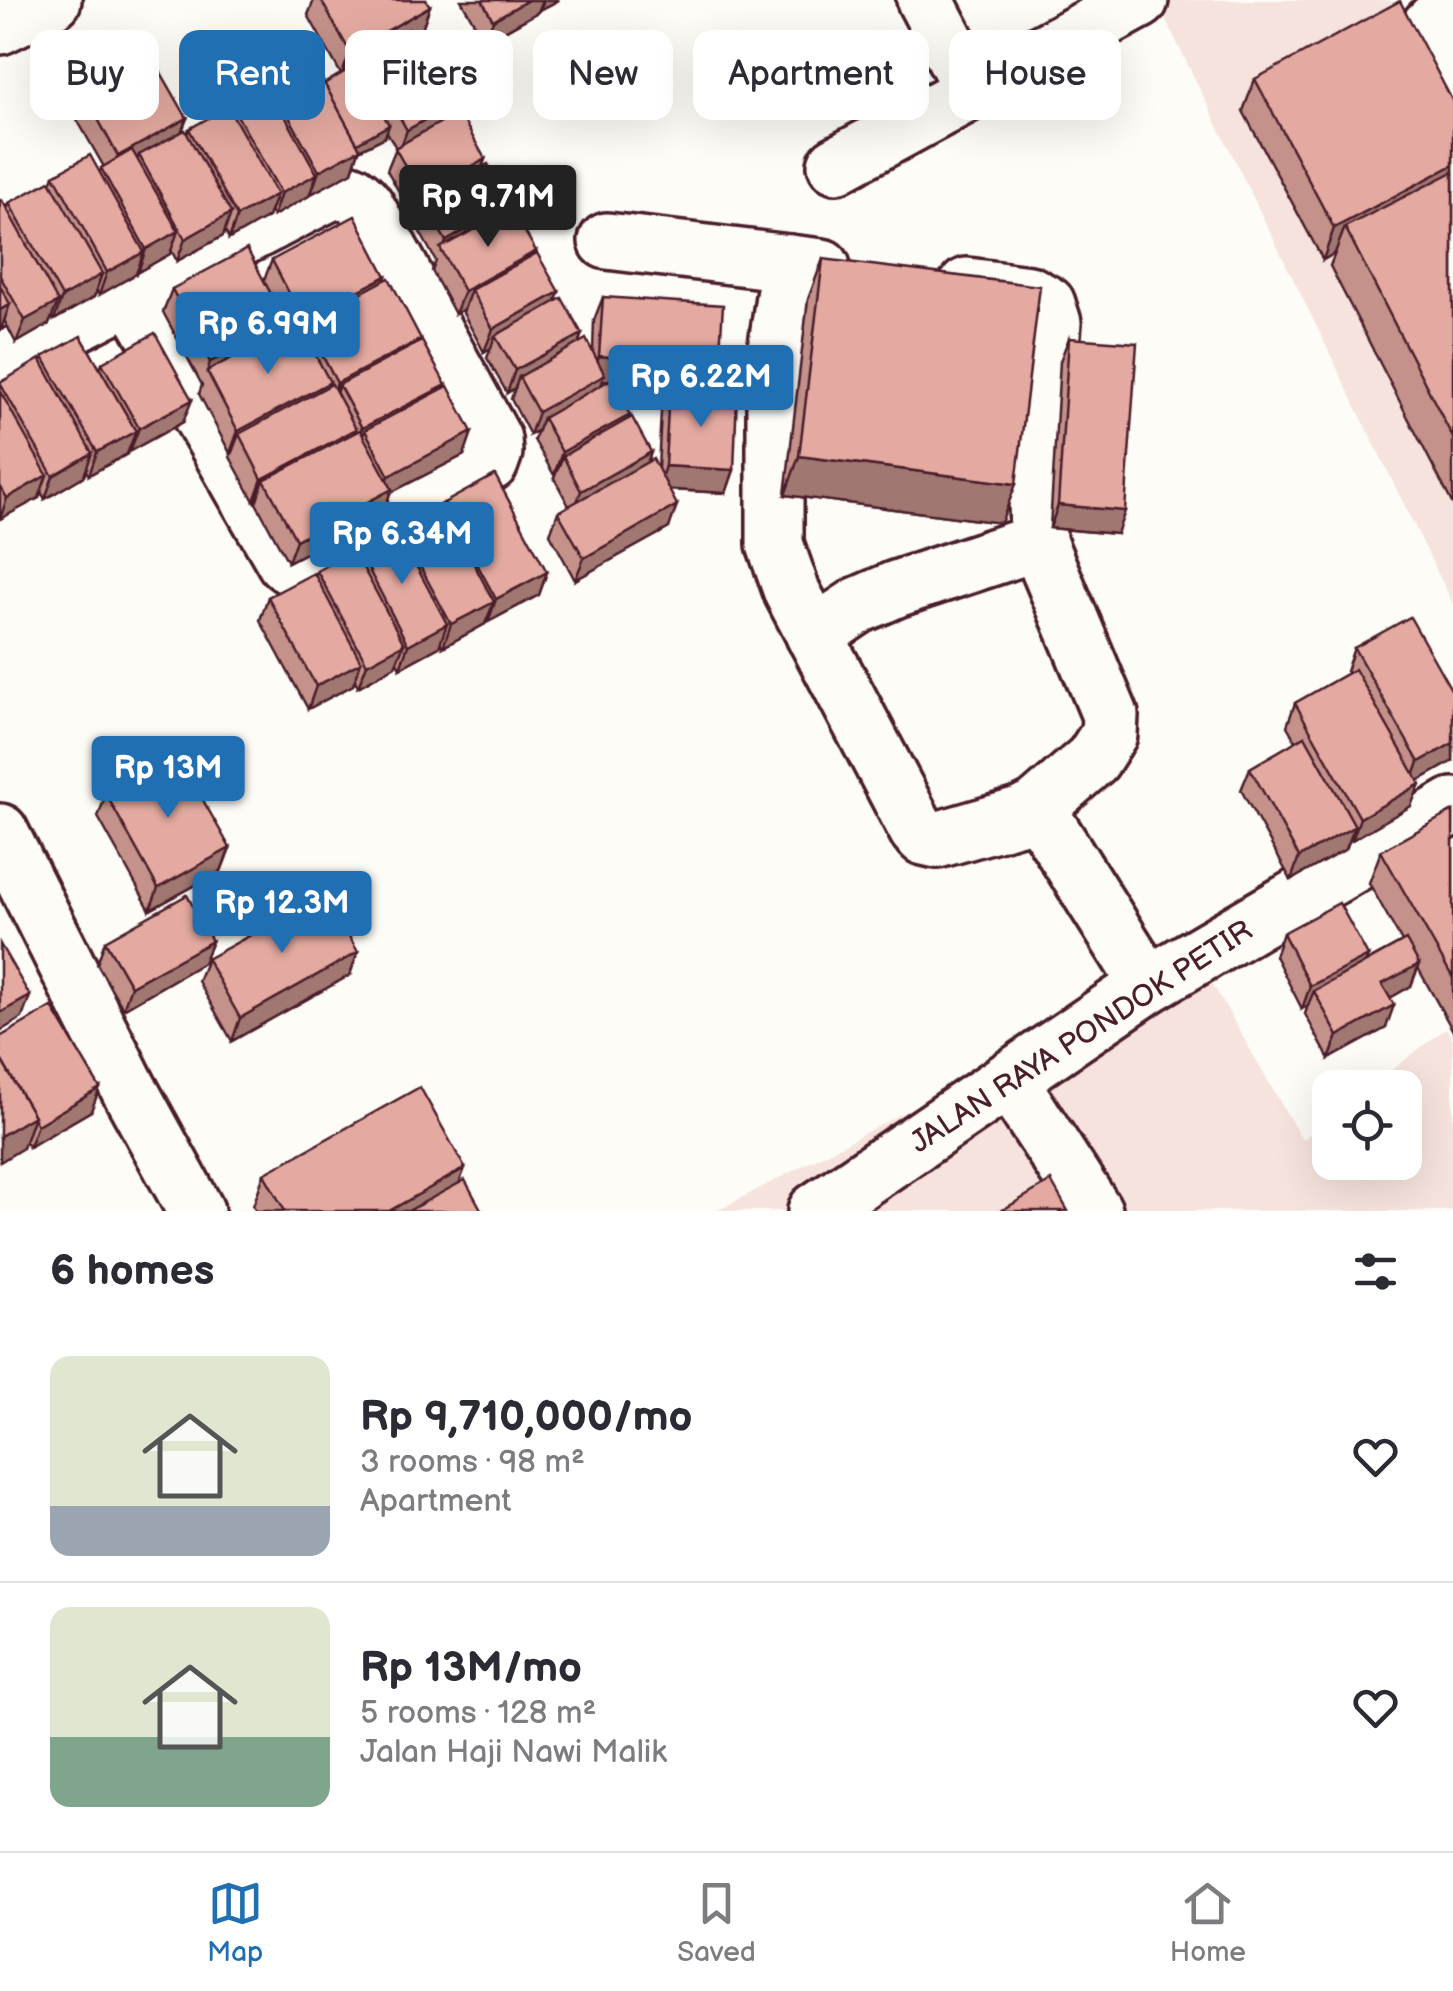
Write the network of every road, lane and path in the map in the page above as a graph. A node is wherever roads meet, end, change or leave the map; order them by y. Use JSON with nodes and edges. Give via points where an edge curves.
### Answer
{"nodes":[{"id":1,"x":53,"y":0,"type":"edge"},
{"id":2,"x":925,"y":0,"type":"edge"},
{"id":3,"x":1140,"y":0,"type":"edge"},
{"id":4,"x":1447,"y":7,"type":"edge"},
{"id":5,"x":0,"y":26,"type":"edge"},
{"id":6,"x":1084,"y":30,"type":"edge"},
{"id":7,"x":949,"y":46,"type":"edge"},
{"id":8,"x":1453,"y":101,"type":"edge"},
{"id":9,"x":949,"y":103,"type":"edge"},
{"id":10,"x":836,"y":164,"type":"dead end"},
{"id":11,"x":607,"y":241,"type":"dead end"},
{"id":12,"x":789,"y":263,"type":"junction"},
{"id":13,"x":863,"y":272,"type":"edge"},
{"id":14,"x":918,"y":280,"type":"edge"},
{"id":15,"x":132,"y":294,"type":"junction"},
{"id":16,"x":0,"y":363,"type":"edge"},
{"id":17,"x":1038,"y":542,"type":"junction"},
{"id":18,"x":814,"y":635,"type":"junction"},
{"id":19,"x":1453,"y":806,"type":"edge"},
{"id":20,"x":1037,"y":808,"type":"junction"},
{"id":21,"x":0,"y":832,"type":"edge"},
{"id":22,"x":1148,"y":985,"type":"junction"},
{"id":23,"x":1009,"y":1080,"type":"junction"},
{"id":24,"x":196,"y":1211,"type":"edge"},
{"id":25,"x":816,"y":1211,"type":"edge"},
{"id":26,"x":1094,"y":1211,"type":"edge"}],
"edges":[{"from":1,"to":5,"type":"street"},
{"from":2,"to":7,"type":"street"},
{"from":3,"to":6,"type":"street"},
{"from":4,"to":8,"type":"street","via":[[1422,40]]},
{"from":9,"to":10,"type":"street"},
{"from":11,"to":12,"type":"street"},
{"from":12,"to":13,"type":"street"},
{"from":12,"to":18,"type":"street","via":[[775,358],[776,544]]},
{"from":14,"to":17,"type":"street","via":[[1029,294],[1047,304],[1052,322]]},
{"from":15,"to":15,"type":"street","via":[[326,194],[356,193],[492,439],[490,463],[316,566],[292,569]]},
{"from":15,"to":16,"type":"street"},
{"from":17,"to":18,"type":"street","via":[[859,605]]},
{"from":17,"to":20,"type":"street","via":[[1110,715],[1109,734],[1093,759]]},
{"from":18,"to":20,"type":"street","via":[[924,837],[937,840]]},
{"from":19,"to":22,"type":"street","name":"JALAN RAYA PONDOK PETIR"},
{"from":20,"to":22,"type":"street"},
{"from":21,"to":24,"type":"street"},
{"from":22,"to":23,"type":"street","name":"JALAN RAYA PONDOK PETIR"},
{"from":23,"to":25,"type":"street","name":"JALAN RAYA PONDOK PETIR"},
{"from":23,"to":26,"type":"street"}]}
